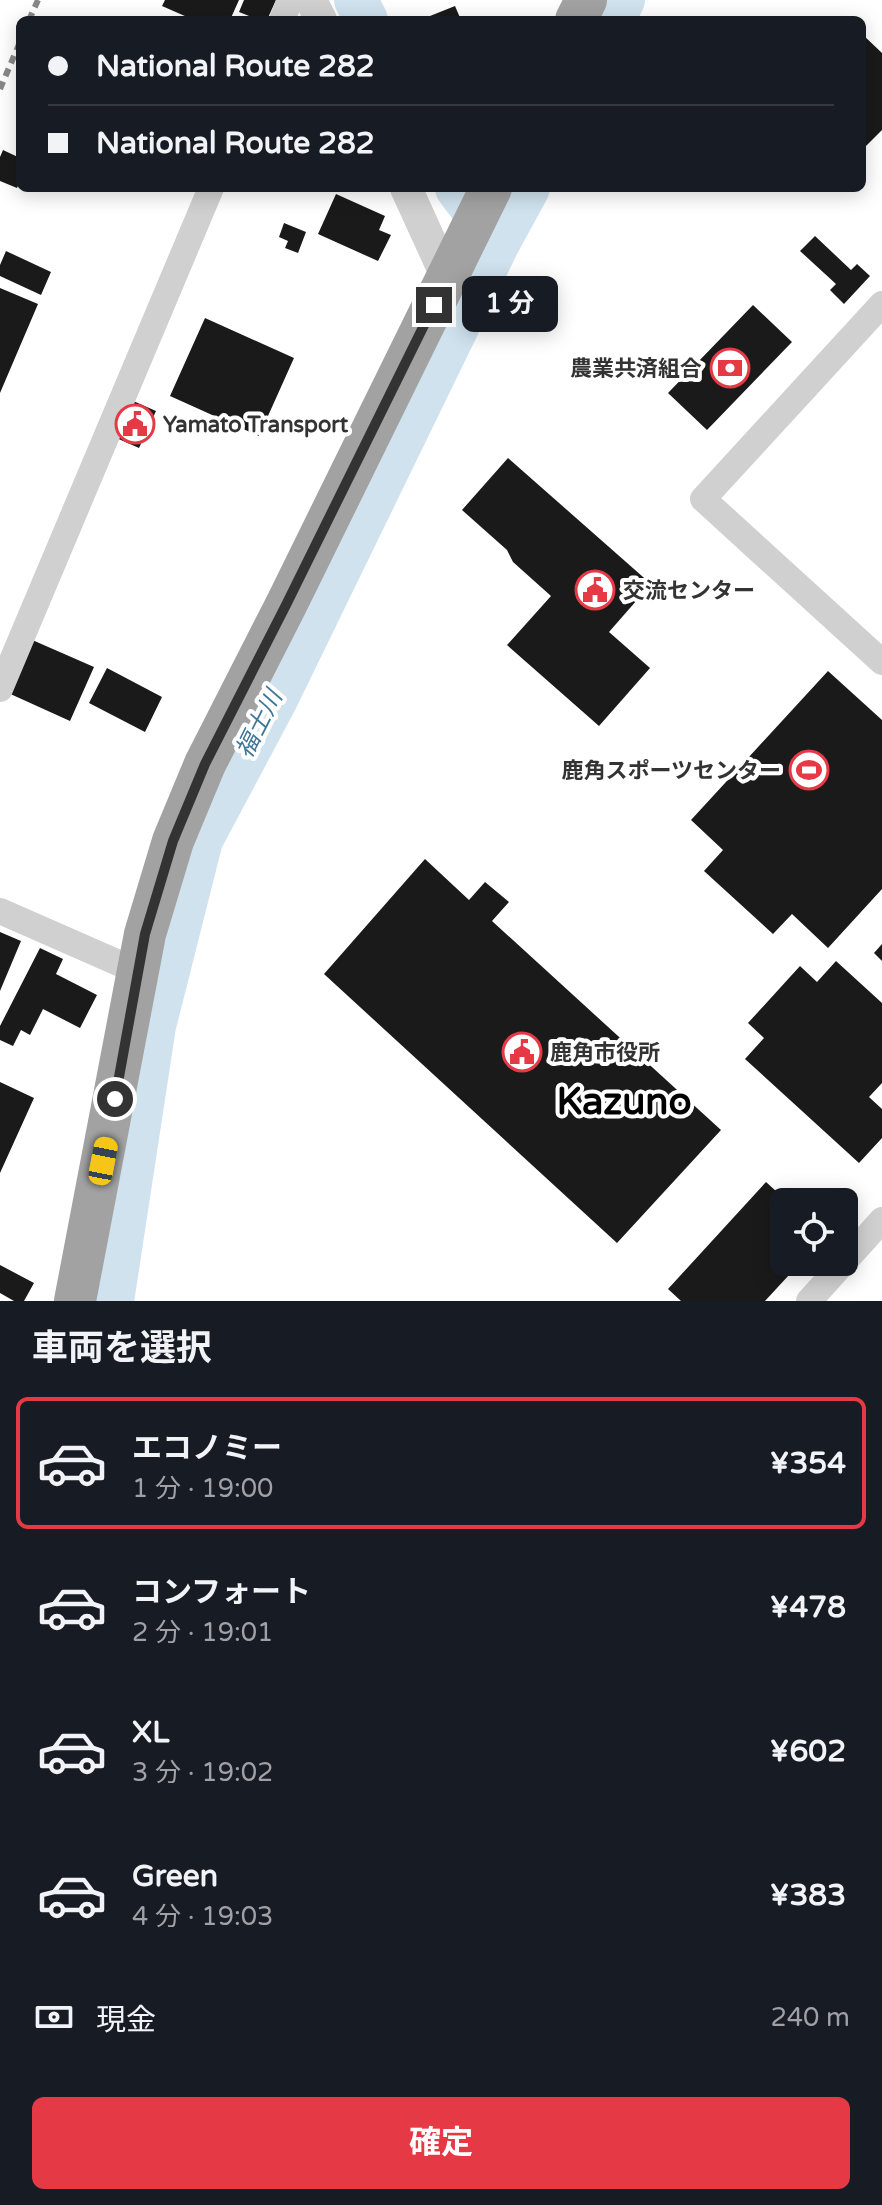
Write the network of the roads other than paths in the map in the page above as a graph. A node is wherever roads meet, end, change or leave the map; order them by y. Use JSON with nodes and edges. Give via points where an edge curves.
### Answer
{"nodes":[{"id":1,"x":209,"y":192,"type":"edge"},
{"id":2,"x":408,"y":192,"type":"edge"},
{"id":3,"x":489,"y":192,"type":"edge"},
{"id":4,"x":452,"y":266,"type":"junction"},
{"id":5,"x":882,"y":304,"type":"edge"},
{"id":6,"x":882,"y":662,"type":"edge"},
{"id":7,"x":0,"y":689,"type":"edge"},
{"id":8,"x":0,"y":911,"type":"edge"},
{"id":9,"x":139,"y":972,"type":"junction"},
{"id":10,"x":882,"y":1220,"type":"edge"},
{"id":11,"x":75,"y":1301,"type":"edge"},
{"id":12,"x":809,"y":1301,"type":"edge"}],
"edges":[{"from":1,"to":7,"type":"street"},
{"from":2,"to":4,"type":"street"},
{"from":3,"to":4,"type":"highway"},
{"from":4,"to":9,"type":"highway","via":[[205,764],[173,841]]},
{"from":5,"to":6,"type":"street","via":[[703,499]]},
{"from":8,"to":9,"type":"street"},
{"from":9,"to":11,"type":"highway"},
{"from":10,"to":12,"type":"street"}]}
